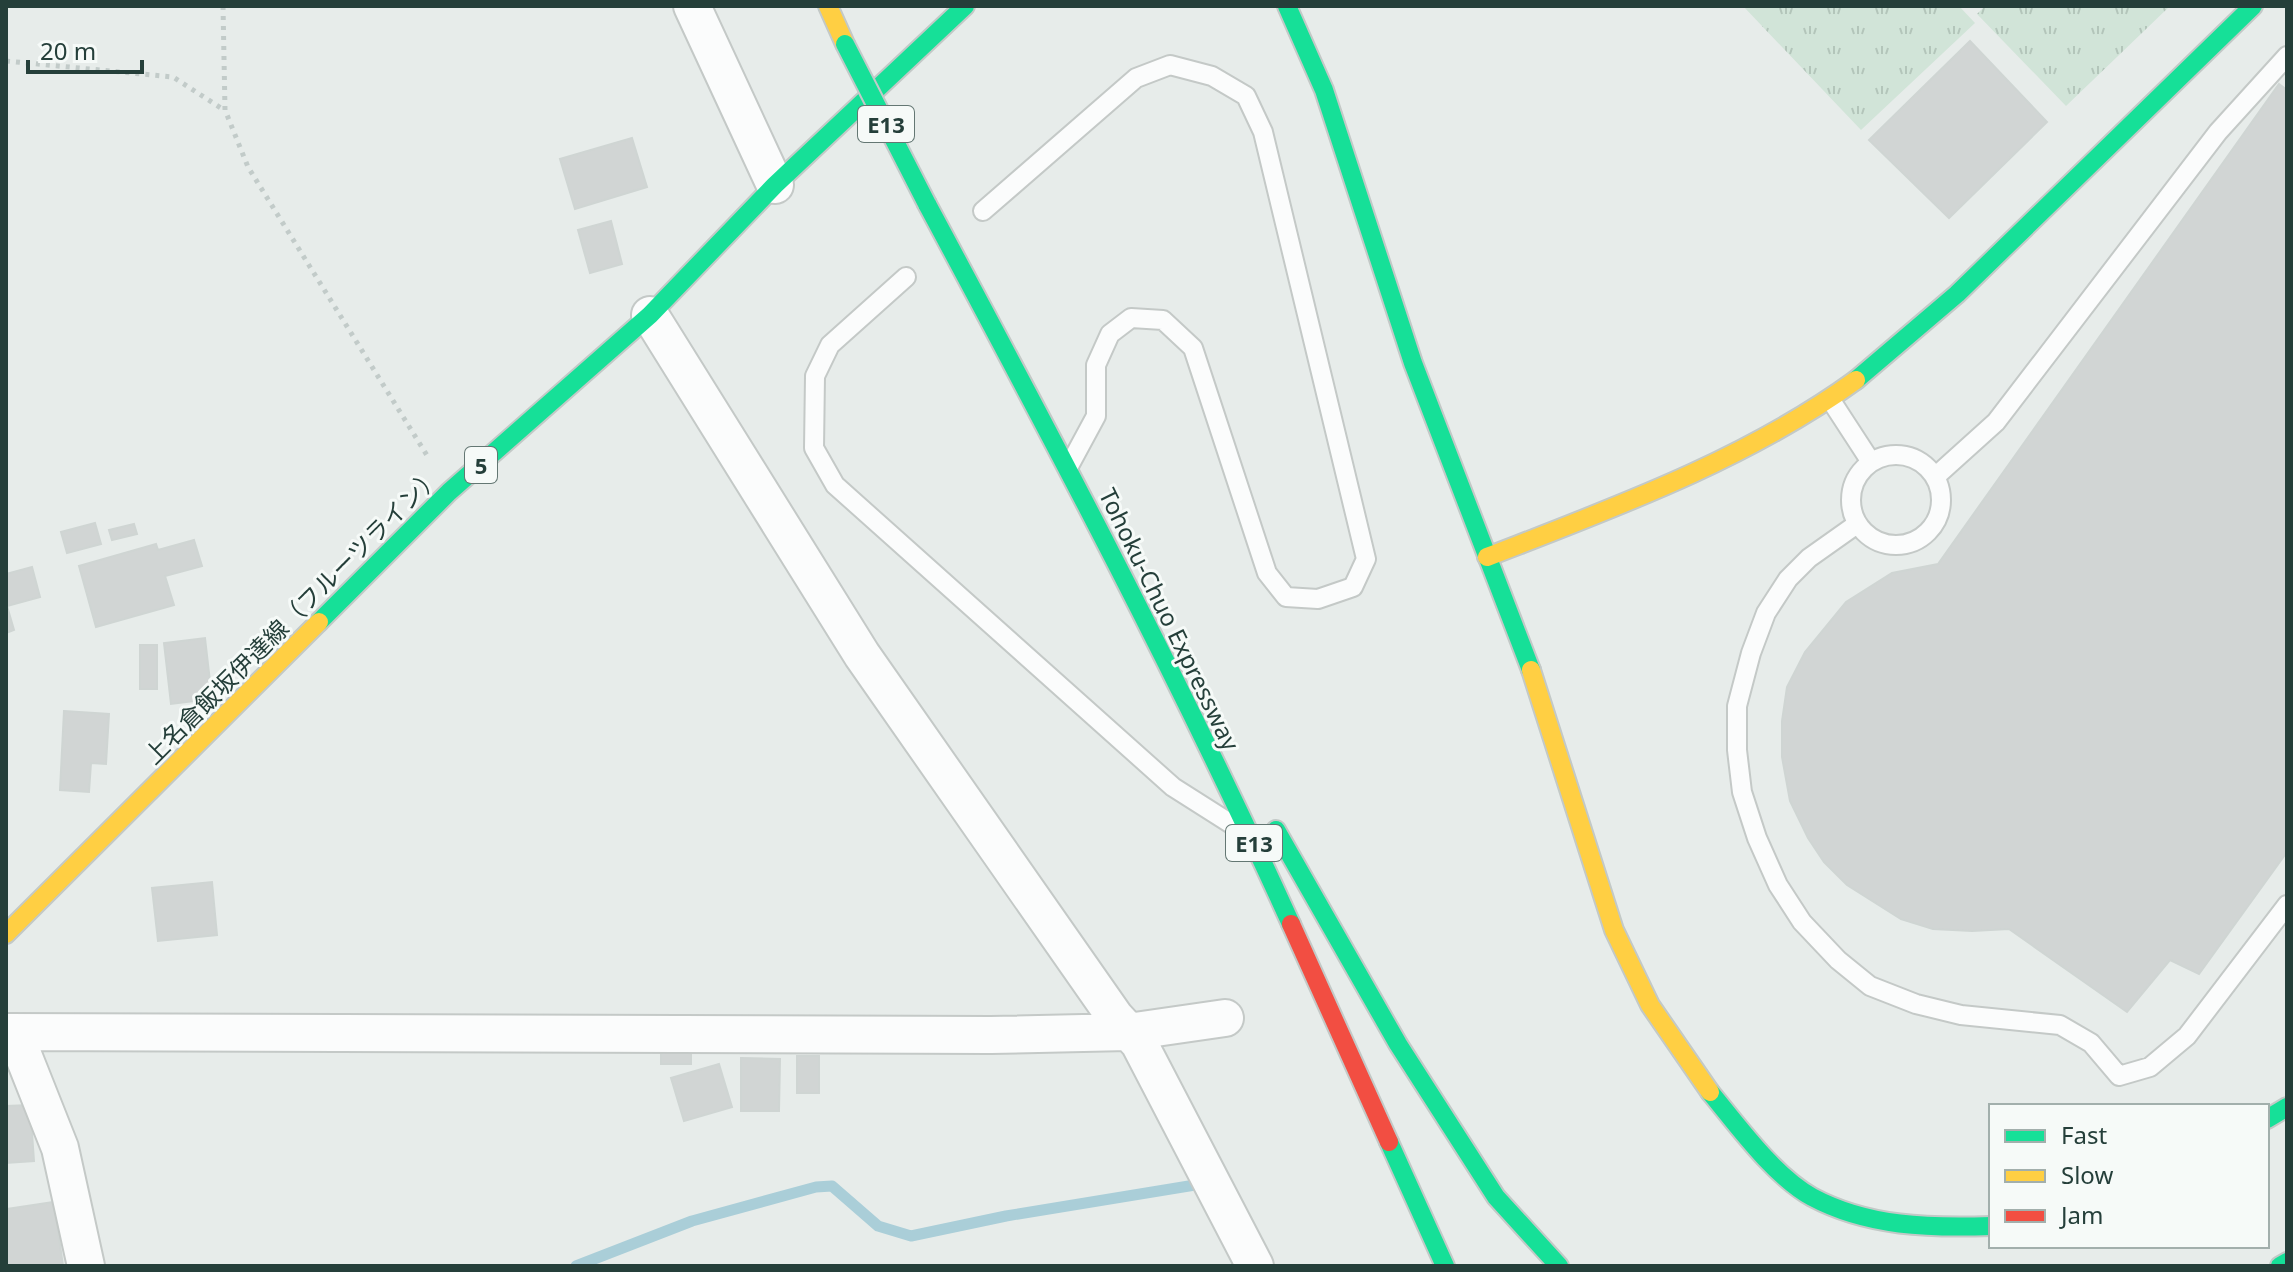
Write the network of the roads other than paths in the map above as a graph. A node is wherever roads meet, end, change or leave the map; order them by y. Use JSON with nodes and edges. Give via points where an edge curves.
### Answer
{"nodes":[{"id":1,"x":692,"y":6,"type":"edge"},
{"id":2,"x":828,"y":6,"type":"edge"},
{"id":3,"x":965,"y":6,"type":"edge"},
{"id":4,"x":1287,"y":6,"type":"edge"},
{"id":5,"x":2253,"y":6,"type":"edge"},
{"id":6,"x":2287,"y":56,"type":"edge"},
{"id":7,"x":775,"y":185,"type":"junction"},
{"id":8,"x":983,"y":211,"type":"dead end"},
{"id":9,"x":906,"y":277,"type":"dead end"},
{"id":10,"x":650,"y":315,"type":"junction"},
{"id":11,"x":1830,"y":399,"type":"junction"},
{"id":12,"x":1871,"y":462,"type":"junction"},
{"id":13,"x":1068,"y":467,"type":"junction"},
{"id":14,"x":1935,"y":477,"type":"junction"},
{"id":15,"x":1857,"y":524,"type":"junction"},
{"id":16,"x":1487,"y":557,"type":"junction"},
{"id":17,"x":1225,"y":742,"type":"dead end"},
{"id":18,"x":1265,"y":811,"type":"dead end"},
{"id":19,"x":1252,"y":838,"type":"junction"},
{"id":20,"x":2287,"y":905,"type":"edge"},
{"id":21,"x":6,"y":934,"type":"edge"},
{"id":22,"x":1225,"y":1018,"type":"dead end"},
{"id":23,"x":10,"y":1032,"type":"edge"},
{"id":24,"x":1128,"y":1032,"type":"junction"},
{"id":25,"x":2287,"y":1107,"type":"edge"},
{"id":26,"x":2269,"y":1118,"type":"edge"},
{"id":27,"x":1989,"y":1226,"type":"edge"},
{"id":28,"x":2287,"y":1262,"type":"edge"},
{"id":29,"x":86,"y":1266,"type":"edge"},
{"id":30,"x":1255,"y":1266,"type":"edge"},
{"id":31,"x":1444,"y":1266,"type":"edge"},
{"id":32,"x":1559,"y":1266,"type":"edge"},
{"id":33,"x":2280,"y":1266,"type":"edge"}],
"edges":[{"from":1,"to":7,"type":"street"},
{"from":2,"to":13,"type":"main road","name":"Tohoku-Chuo Expressway","number":"E13","bridge":true},
{"from":3,"to":7,"type":"main road","name":"上名倉飯坂伊達線（フルーツライン）","number":"5"},
{"from":4,"to":16,"type":"main road","via":[[1324,90],[1413,363]]},
{"from":5,"to":11,"type":"main road","via":[[1957,294]]},
{"from":6,"to":14,"type":"lane","via":[[2218,132],[1996,422]]},
{"from":7,"to":10,"type":"main road","name":"上名倉飯坂伊達線（フルーツライン）","number":"5"},
{"from":8,"to":13,"type":"lane","via":[[1136,78],[1170,65],[1212,76],[1246,96],[1263,132],[1366,559],[1353,587],[1318,599],[1286,597],[1267,573],[1193,348],[1163,320],[1131,318],[1110,334],[1096,365],[1096,416]]},
{"from":9,"to":19,"type":"lane","via":[[830,345],[815,376],[814,448],[835,485],[1173,787]]},
{"from":10,"to":21,"type":"main road","name":"上名倉飯坂伊達線（フルーツライン）","number":"5","via":[[449,492]]},
{"from":10,"to":24,"type":"street","via":[[862,655]]},
{"from":11,"to":12,"type":"lane"},
{"from":11,"to":16,"type":"main road","via":[[1773,434],[1683,476]]},
{"from":12,"to":14,"type":"lane","via":[[1896,455],[1918,461]]},
{"from":12,"to":15,"type":"lane","via":[[1856,478],[1850,501]]},
{"from":13,"to":17,"type":"main road"},
{"from":13,"to":19,"type":"main road","name":"Tohoku-Chuo Expressway","number":"E13"},
{"from":14,"to":15,"type":"lane","via":[[1941,500],[1935,523],[1919,540],[1897,546],[1874,540]]},
{"from":15,"to":20,"type":"lane","via":[[1809,558],[1773,601],[1737,706],[1742,792],[1757,838],[1802,922],[1838,960],[1870,986],[1916,1004],[1961,1015],[2060,1025],[2091,1043],[2119,1076],[2150,1067],[2187,1036]]},
{"from":16,"to":27,"type":"main road","via":[[1527,657],[1614,930],[1650,1005],[1696,1074],[1774,1166],[1811,1196],[1892,1224]]},
{"from":18,"to":32,"type":"main road","via":[[1398,1044],[1496,1197]]},
{"from":19,"to":31,"type":"main road","name":"Tohoku-Chuo Expressway","number":"E13"},
{"from":22,"to":24,"type":"street"},
{"from":23,"to":24,"type":"street"},
{"from":23,"to":29,"type":"street","via":[[60,1148]]},
{"from":24,"to":30,"type":"street","via":[[1139,1043]]},
{"from":25,"to":26,"type":"main road"},
{"from":28,"to":33,"type":"main road"}]}
